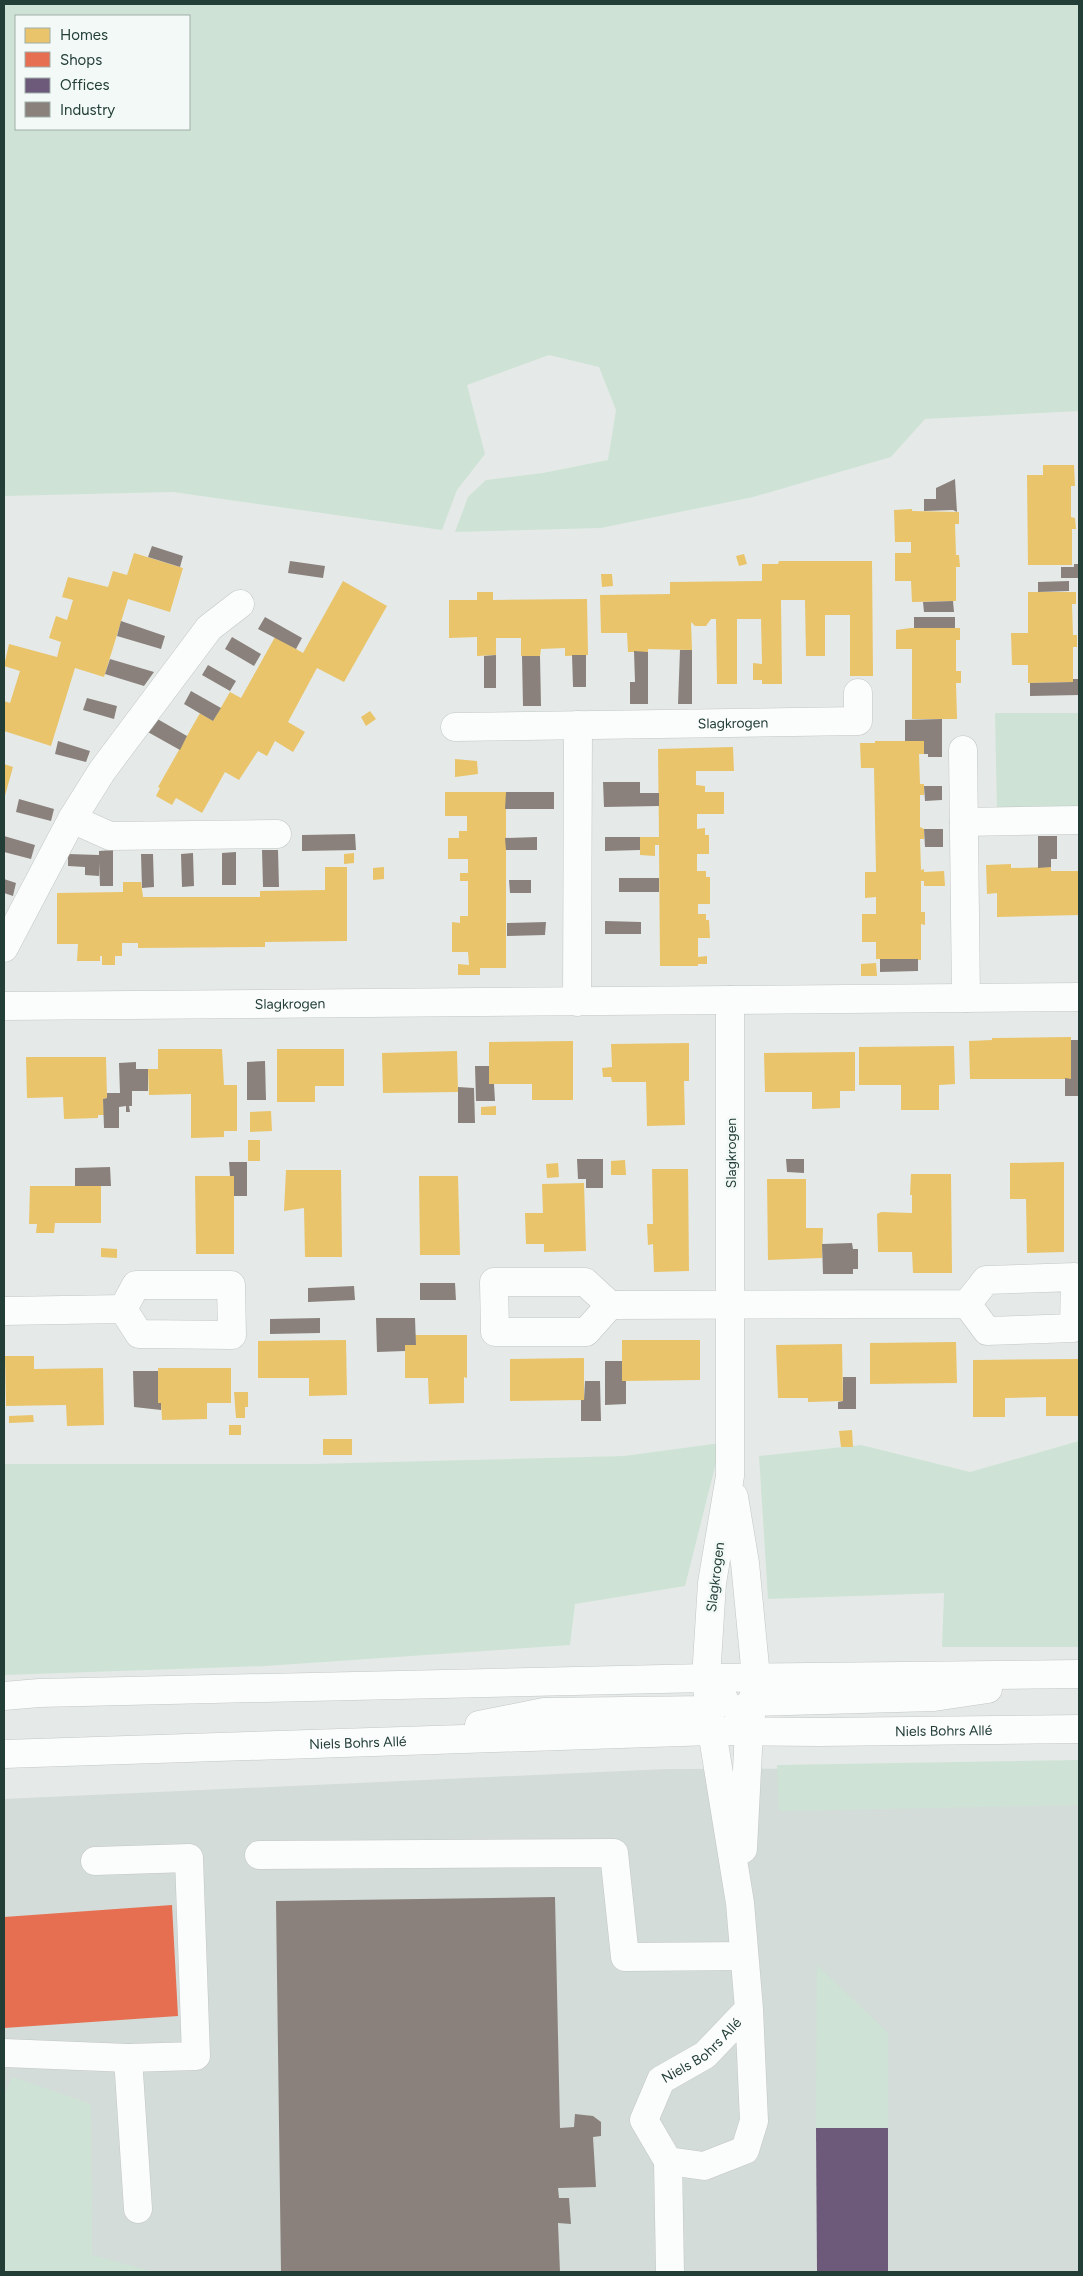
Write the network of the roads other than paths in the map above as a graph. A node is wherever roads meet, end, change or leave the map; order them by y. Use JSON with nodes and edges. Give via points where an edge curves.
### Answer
{"nodes":[{"id":1,"x":240,"y":604,"type":"dead end"},
{"id":2,"x":858,"y":693,"type":"dead end"},
{"id":3,"x":578,"y":725,"type":"junction"},
{"id":4,"x":455,"y":727,"type":"dead end"},
{"id":5,"x":963,"y":750,"type":"dead end"},
{"id":6,"x":72,"y":819,"type":"junction"},
{"id":7,"x":1079,"y":820,"type":"edge"},
{"id":8,"x":964,"y":822,"type":"junction"},
{"id":9,"x":277,"y":834,"type":"dead end"},
{"id":10,"x":4,"y":948,"type":"edge"},
{"id":11,"x":966,"y":998,"type":"junction"},
{"id":12,"x":1079,"y":998,"type":"edge"},
{"id":13,"x":730,"y":1000,"type":"junction"},
{"id":14,"x":577,"y":1002,"type":"junction"},
{"id":15,"x":4,"y":1006,"type":"edge"},
{"id":16,"x":967,"y":1304,"type":"dead end"},
{"id":17,"x":610,"y":1305,"type":"dead end"},
{"id":18,"x":731,"y":1305,"type":"junction"},
{"id":19,"x":123,"y":1309,"type":"dead end"},
{"id":20,"x":4,"y":1311,"type":"edge"},
{"id":21,"x":730,"y":1476,"type":"junction"},
{"id":22,"x":1079,"y":1674,"type":"edge"},
{"id":23,"x":706,"y":1678,"type":"junction"},
{"id":24,"x":754,"y":1690,"type":"junction"},
{"id":25,"x":4,"y":1696,"type":"edge"},
{"id":26,"x":711,"y":1720,"type":"junction"},
{"id":27,"x":1079,"y":1729,"type":"edge"},
{"id":28,"x":749,"y":1730,"type":"junction"},
{"id":29,"x":4,"y":1754,"type":"edge"},
{"id":30,"x":259,"y":1855,"type":"dead end"},
{"id":31,"x":96,"y":1861,"type":"dead end"},
{"id":32,"x":740,"y":1903,"type":"junction"},
{"id":33,"x":744,"y":1956,"type":"junction"},
{"id":34,"x":749,"y":2009,"type":"junction"},
{"id":35,"x":4,"y":2053,"type":"edge"},
{"id":36,"x":128,"y":2058,"type":"junction"},
{"id":37,"x":668,"y":2161,"type":"junction"},
{"id":38,"x":138,"y":2209,"type":"dead end"},
{"id":39,"x":670,"y":2272,"type":"edge"}],
"edges":[{"from":1,"to":6,"type":"street","via":[[209,628],[102,771]]},
{"from":2,"to":3,"type":"street","name":"Slagkrogen","via":[[858,721]]},
{"from":3,"to":4,"type":"street","name":"Slagkrogen"},
{"from":3,"to":14,"type":"street"},
{"from":5,"to":8,"type":"street"},
{"from":6,"to":9,"type":"street","via":[[110,836]]},
{"from":6,"to":10,"type":"street"},
{"from":7,"to":8,"type":"street"},
{"from":8,"to":11,"type":"street"},
{"from":11,"to":12,"type":"street","name":"Slagkrogen"},
{"from":11,"to":13,"type":"street","name":"Slagkrogen"},
{"from":13,"to":14,"type":"street","name":"Slagkrogen"},
{"from":13,"to":18,"type":"street","name":"Slagkrogen"},
{"from":14,"to":15,"type":"street","name":"Slagkrogen"},
{"from":16,"to":18,"type":"street"},
{"from":17,"to":18,"type":"street"},
{"from":18,"to":21,"type":"street","name":"Slagkrogen"},
{"from":19,"to":20,"type":"street"},
{"from":21,"to":23,"type":"street","name":"Slagkrogen","via":[[712,1583]]},
{"from":21,"to":24,"type":"street","name":"Slagkrogen","via":[[745,1563]]},
{"from":22,"to":24,"type":"street"},
{"from":23,"to":24,"type":"street"},
{"from":23,"to":25,"type":"street"},
{"from":23,"to":26,"type":"street","name":"Niels Bohrs Allé"},
{"from":24,"to":26,"type":"street"},
{"from":24,"to":28,"type":"street","name":"Niels Bohrs Allé"},
{"from":26,"to":28,"type":"street","name":"Niels Bohrs Allé"},
{"from":26,"to":29,"type":"street","name":"Niels Bohrs Allé","via":[[396,1741]]},
{"from":26,"to":32,"type":"street","name":"Niels Bohrs Allé"},
{"from":27,"to":28,"type":"street","name":"Niels Bohrs Allé"},
{"from":28,"to":32,"type":"street","name":"Niels Bohrs Allé"},
{"from":30,"to":33,"type":"street","via":[[614,1854],[625,1957]]},
{"from":31,"to":36,"type":"street","via":[[189,1858],[196,2056]]},
{"from":32,"to":33,"type":"street","name":"Niels Bohrs Allé"},
{"from":33,"to":34,"type":"street","name":"Niels Bohrs Allé"},
{"from":34,"to":37,"type":"street","name":"Niels Bohrs Allé","via":[[705,2055],[661,2080],[644,2120]]},
{"from":34,"to":37,"type":"street","name":"Niels Bohrs Allé","via":[[754,2121],[745,2150],[704,2166]]},
{"from":35,"to":36,"type":"street"},
{"from":36,"to":38,"type":"street"},
{"from":37,"to":39,"type":"street"}]}
